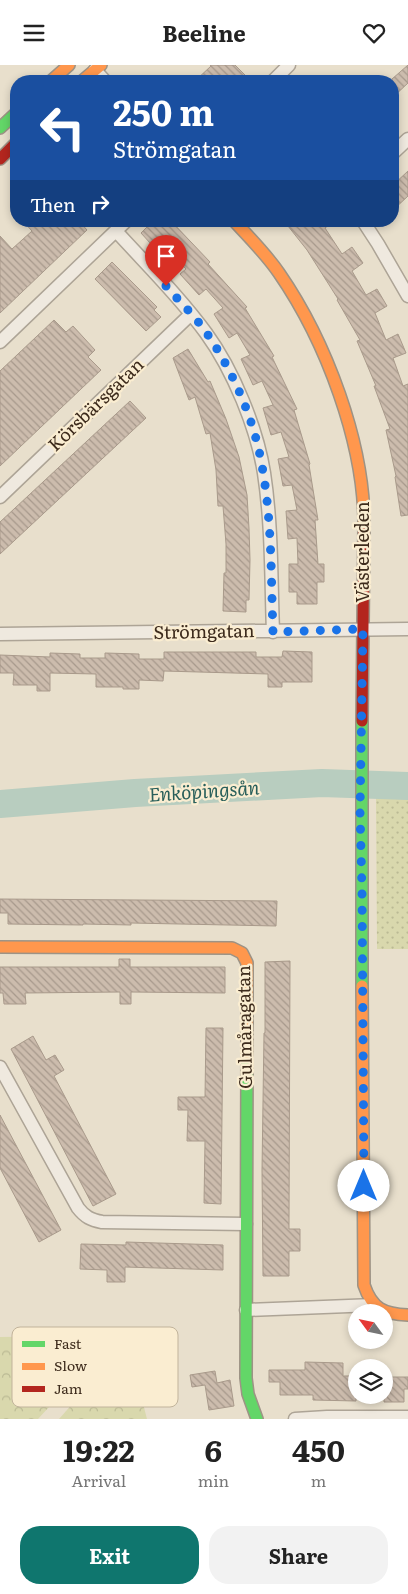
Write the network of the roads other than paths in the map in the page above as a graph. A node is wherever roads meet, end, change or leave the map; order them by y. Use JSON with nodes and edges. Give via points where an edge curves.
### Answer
{"nodes":[{"id":1,"x":69,"y":65,"type":"edge"},
{"id":2,"x":289,"y":65,"type":"edge"},
{"id":3,"x":58,"y":75,"type":"edge"},
{"id":4,"x":279,"y":75,"type":"edge"},
{"id":5,"x":10,"y":119,"type":"edge"},
{"id":6,"x":0,"y":128,"type":"edge"},
{"id":7,"x":10,"y":149,"type":"edge"},
{"id":8,"x":0,"y":159,"type":"edge"},
{"id":9,"x":120,"y":227,"type":"edge"},
{"id":10,"x":239,"y":227,"type":"edge"},
{"id":11,"x":367,"y":227,"type":"edge"},
{"id":12,"x":116,"y":231,"type":"junction"},
{"id":13,"x":408,"y":296,"type":"edge"},
{"id":14,"x":191,"y":314,"type":"junction"},
{"id":15,"x":0,"y":342,"type":"edge"},
{"id":16,"x":0,"y":497,"type":"edge"},
{"id":17,"x":363,"y":629,"type":"junction"},
{"id":18,"x":408,"y":629,"type":"edge"},
{"id":19,"x":273,"y":632,"type":"junction"},
{"id":20,"x":0,"y":634,"type":"edge"},
{"id":21,"x":0,"y":947,"type":"edge"},
{"id":22,"x":0,"y":1067,"type":"edge"},
{"id":23,"x":246,"y":1224,"type":"junction"},
{"id":24,"x":373,"y":1304,"type":"edge"},
{"id":25,"x":348,"y":1306,"type":"edge"},
{"id":26,"x":246,"y":1310,"type":"junction"},
{"id":27,"x":393,"y":1314,"type":"edge"},
{"id":28,"x":408,"y":1315,"type":"edge"},
{"id":29,"x":408,"y":1417,"type":"edge"},
{"id":30,"x":257,"y":1419,"type":"edge"},
{"id":31,"x":295,"y":1419,"type":"edge"}],
"edges":[{"from":1,"to":3,"type":"street"},
{"from":2,"to":4,"type":"street"},
{"from":5,"to":6,"type":"street"},
{"from":7,"to":8,"type":"street"},
{"from":9,"to":12,"type":"street"},
{"from":10,"to":17,"type":"street","name":"Västerleden","via":[[296,299],[326,358],[344,410],[358,463],[364,505]]},
{"from":11,"to":13,"type":"street"},
{"from":12,"to":14,"type":"street"},
{"from":12,"to":15,"type":"street"},
{"from":14,"to":16,"type":"street","name":"Körsbärsgatan"},
{"from":14,"to":19,"type":"street","via":[[224,361],[253,429],[263,471],[269,522]]},
{"from":17,"to":18,"type":"street","name":"Strömgatan"},
{"from":17,"to":19,"type":"street","name":"Strömgatan"},
{"from":17,"to":24,"type":"street","name":"Västerleden","via":[[360,811],[364,1285]]},
{"from":19,"to":20,"type":"street","name":"Strömgatan"},
{"from":21,"to":23,"type":"street","name":"Gulmåragatan","via":[[232,948],[242,953],[247,963]]},
{"from":22,"to":23,"type":"street","via":[[84,1216],[102,1222]]},
{"from":23,"to":26,"type":"street","name":"Gulmåragatan"},
{"from":25,"to":26,"type":"street"},
{"from":26,"to":30,"type":"street","name":"Gulmåragatan","via":[[246,1378]]},
{"from":27,"to":28,"type":"street"},
{"from":29,"to":31,"type":"street"}]}
